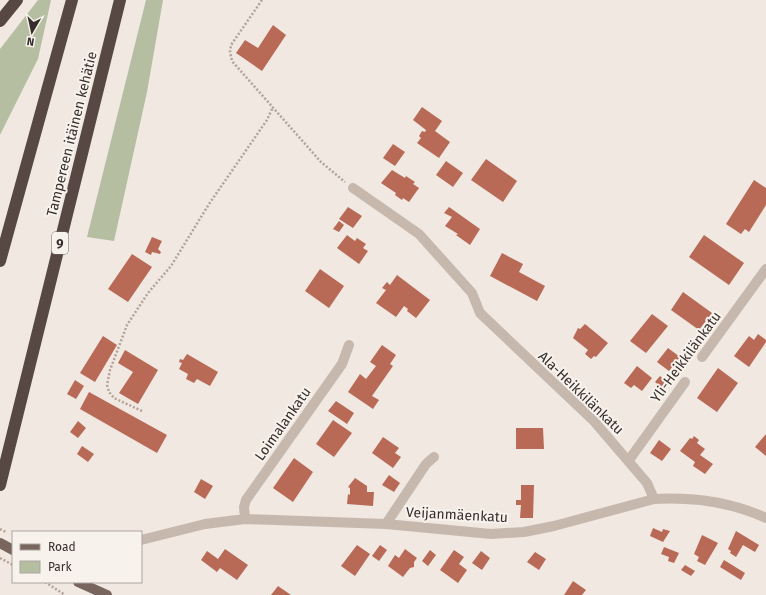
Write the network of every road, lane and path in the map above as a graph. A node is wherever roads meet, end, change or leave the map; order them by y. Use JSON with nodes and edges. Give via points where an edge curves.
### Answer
{"nodes":[{"id":1,"x":17,"y":0,"type":"edge"},
{"id":2,"x":72,"y":0,"type":"edge"},
{"id":3,"x":120,"y":0,"type":"edge"},
{"id":4,"x":262,"y":0,"type":"edge"},
{"id":5,"x":0,"y":21,"type":"edge"},
{"id":6,"x":273,"y":108,"type":"junction"},
{"id":7,"x":354,"y":188,"type":"joint"},
{"id":8,"x":0,"y":261,"type":"edge"},
{"id":9,"x":766,"y":269,"type":"edge"},
{"id":10,"x":349,"y":345,"type":"dead end"},
{"id":11,"x":702,"y":357,"type":"dead end"},
{"id":12,"x":685,"y":382,"type":"dead end"},
{"id":13,"x":142,"y":411,"type":"dead end"},
{"id":14,"x":434,"y":457,"type":"dead end"},
{"id":15,"x":629,"y":460,"type":"junction"},
{"id":16,"x":0,"y":485,"type":"edge"},
{"id":17,"x":654,"y":499,"type":"junction"},
{"id":18,"x":766,"y":518,"type":"edge"},
{"id":19,"x":245,"y":519,"type":"junction"},
{"id":20,"x":386,"y":524,"type":"junction"},
{"id":21,"x":142,"y":540,"type":"edge"},
{"id":22,"x":0,"y":543,"type":"edge"},
{"id":23,"x":12,"y":549,"type":"edge"},
{"id":24,"x":0,"y":558,"type":"edge"},
{"id":25,"x":12,"y":564,"type":"edge"},
{"id":26,"x":47,"y":583,"type":"edge"},
{"id":27,"x":80,"y":583,"type":"edge"},
{"id":28,"x":65,"y":595,"type":"edge"},
{"id":29,"x":107,"y":595,"type":"edge"}],
"edges":[{"from":1,"to":5,"type":"highway"},
{"from":2,"to":8,"type":"highway"},
{"from":3,"to":16,"type":"highway","name":"Tampereen itäinen kehätie","number":"9"},
{"from":4,"to":6,"type":"path","via":[[238,33],[230,56]]},
{"from":6,"to":7,"type":"path","via":[[321,162]]},
{"from":6,"to":13,"type":"path","via":[[171,266],[148,293],[127,325],[107,385],[114,398]]},
{"from":7,"to":15,"type":"street","name":"Ala-Heikkilänkatu","via":[[420,234],[472,293],[480,313],[584,411]]},
{"from":9,"to":11,"type":"street","name":"Yli-Heikkilänkatu"},
{"from":10,"to":19,"type":"street","name":"Loimalankatu","via":[[342,364],[246,500]]},
{"from":12,"to":15,"type":"street","name":"Yli-Heikkilänkatu"},
{"from":14,"to":20,"type":"street","via":[[426,464]]},
{"from":15,"to":17,"type":"street","name":"Ala-Heikkilänkatu","via":[[648,483]]},
{"from":17,"to":18,"type":"street","name":"Veijanmäenkatu","via":[[685,498],[710,501]]},
{"from":17,"to":20,"type":"street","name":"Veijanmäenkatu","via":[[524,532],[491,534]]},
{"from":19,"to":20,"type":"street","name":"Veijanmäenkatu"},
{"from":19,"to":21,"type":"street","name":"Veijanmäenkatu","via":[[206,524]]},
{"from":22,"to":23,"type":"main road"},
{"from":24,"to":25,"type":"path"},
{"from":26,"to":28,"type":"path"},
{"from":27,"to":29,"type":"main road"}]}
